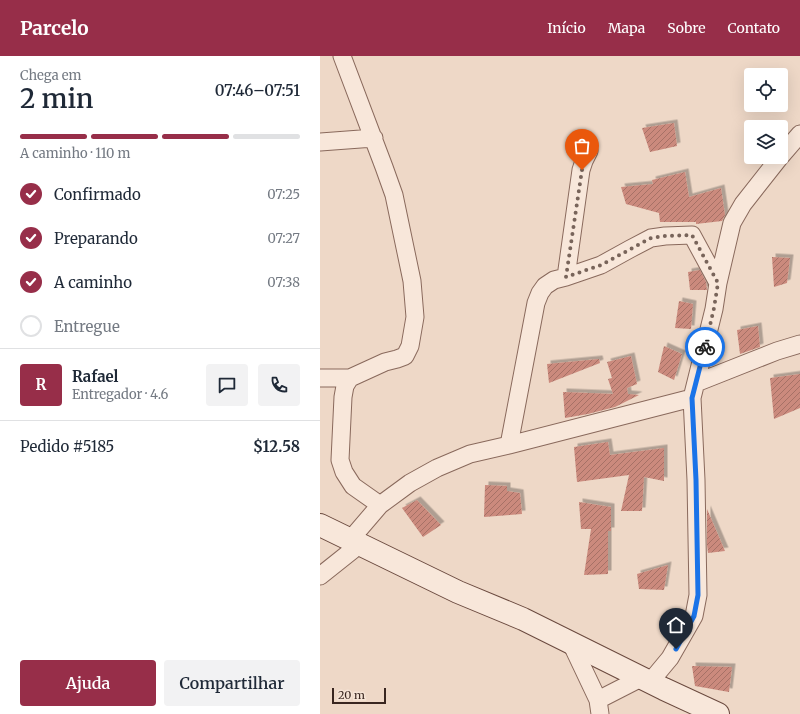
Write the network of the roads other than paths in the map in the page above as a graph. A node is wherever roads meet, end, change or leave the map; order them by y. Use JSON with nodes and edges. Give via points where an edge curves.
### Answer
{"nodes":[{"id":1,"x":342,"y":56,"type":"edge"},
{"id":2,"x":800,"y":134,"type":"edge"},
{"id":3,"x":374,"y":138,"type":"junction"},
{"id":4,"x":320,"y":142,"type":"edge"},
{"id":5,"x":788,"y":147,"type":"edge"},
{"id":6,"x":589,"y":151,"type":"dead end"},
{"id":7,"x":774,"y":164,"type":"edge"},
{"id":8,"x":566,"y":277,"type":"junction"},
{"id":9,"x":718,"y":283,"type":"junction"},
{"id":10,"x":800,"y":344,"type":"edge"},
{"id":11,"x":320,"y":378,"type":"edge"},
{"id":12,"x":350,"y":378,"type":"junction"},
{"id":13,"x":694,"y":391,"type":"junction"},
{"id":14,"x":509,"y":445,"type":"junction"},
{"id":15,"x":380,"y":506,"type":"junction"},
{"id":16,"x":320,"y":525,"type":"edge"},
{"id":17,"x":355,"y":542,"type":"junction"},
{"id":18,"x":320,"y":576,"type":"edge"},
{"id":19,"x":571,"y":643,"type":"junction"},
{"id":20,"x":645,"y":680,"type":"junction"},
{"id":21,"x":599,"y":707,"type":"edge"},
{"id":22,"x":718,"y":714,"type":"edge"}],
"edges":[{"from":1,"to":3,"type":"street"},
{"from":2,"to":5,"type":"street"},
{"from":3,"to":4,"type":"street"},
{"from":3,"to":12,"type":"street","via":[[394,196],[412,280],[415,317],[410,346],[405,356]]},
{"from":6,"to":8,"type":"street","via":[[582,170]]},
{"from":7,"to":9,"type":"street","via":[[743,204],[732,223]]},
{"from":8,"to":9,"type":"street","via":[[601,265],[651,238],[692,235]]},
{"from":8,"to":14,"type":"street","via":[[545,286],[536,304]]},
{"from":9,"to":13,"type":"street"},
{"from":10,"to":13,"type":"street","via":[[777,351]]},
{"from":11,"to":12,"type":"street"},
{"from":12,"to":15,"type":"street","via":[[342,398],[340,460],[352,486]]},
{"from":13,"to":14,"type":"street"},
{"from":13,"to":20,"type":"street","via":[[698,595],[694,616],[670,658]]},
{"from":14,"to":15,"type":"street","via":[[470,454],[437,468],[410,483]]},
{"from":15,"to":17,"type":"street"},
{"from":16,"to":17,"type":"street"},
{"from":17,"to":18,"type":"street"},
{"from":17,"to":19,"type":"street"},
{"from":19,"to":20,"type":"street"},
{"from":19,"to":21,"type":"street"},
{"from":20,"to":21,"type":"street"},
{"from":20,"to":22,"type":"street"}]}
